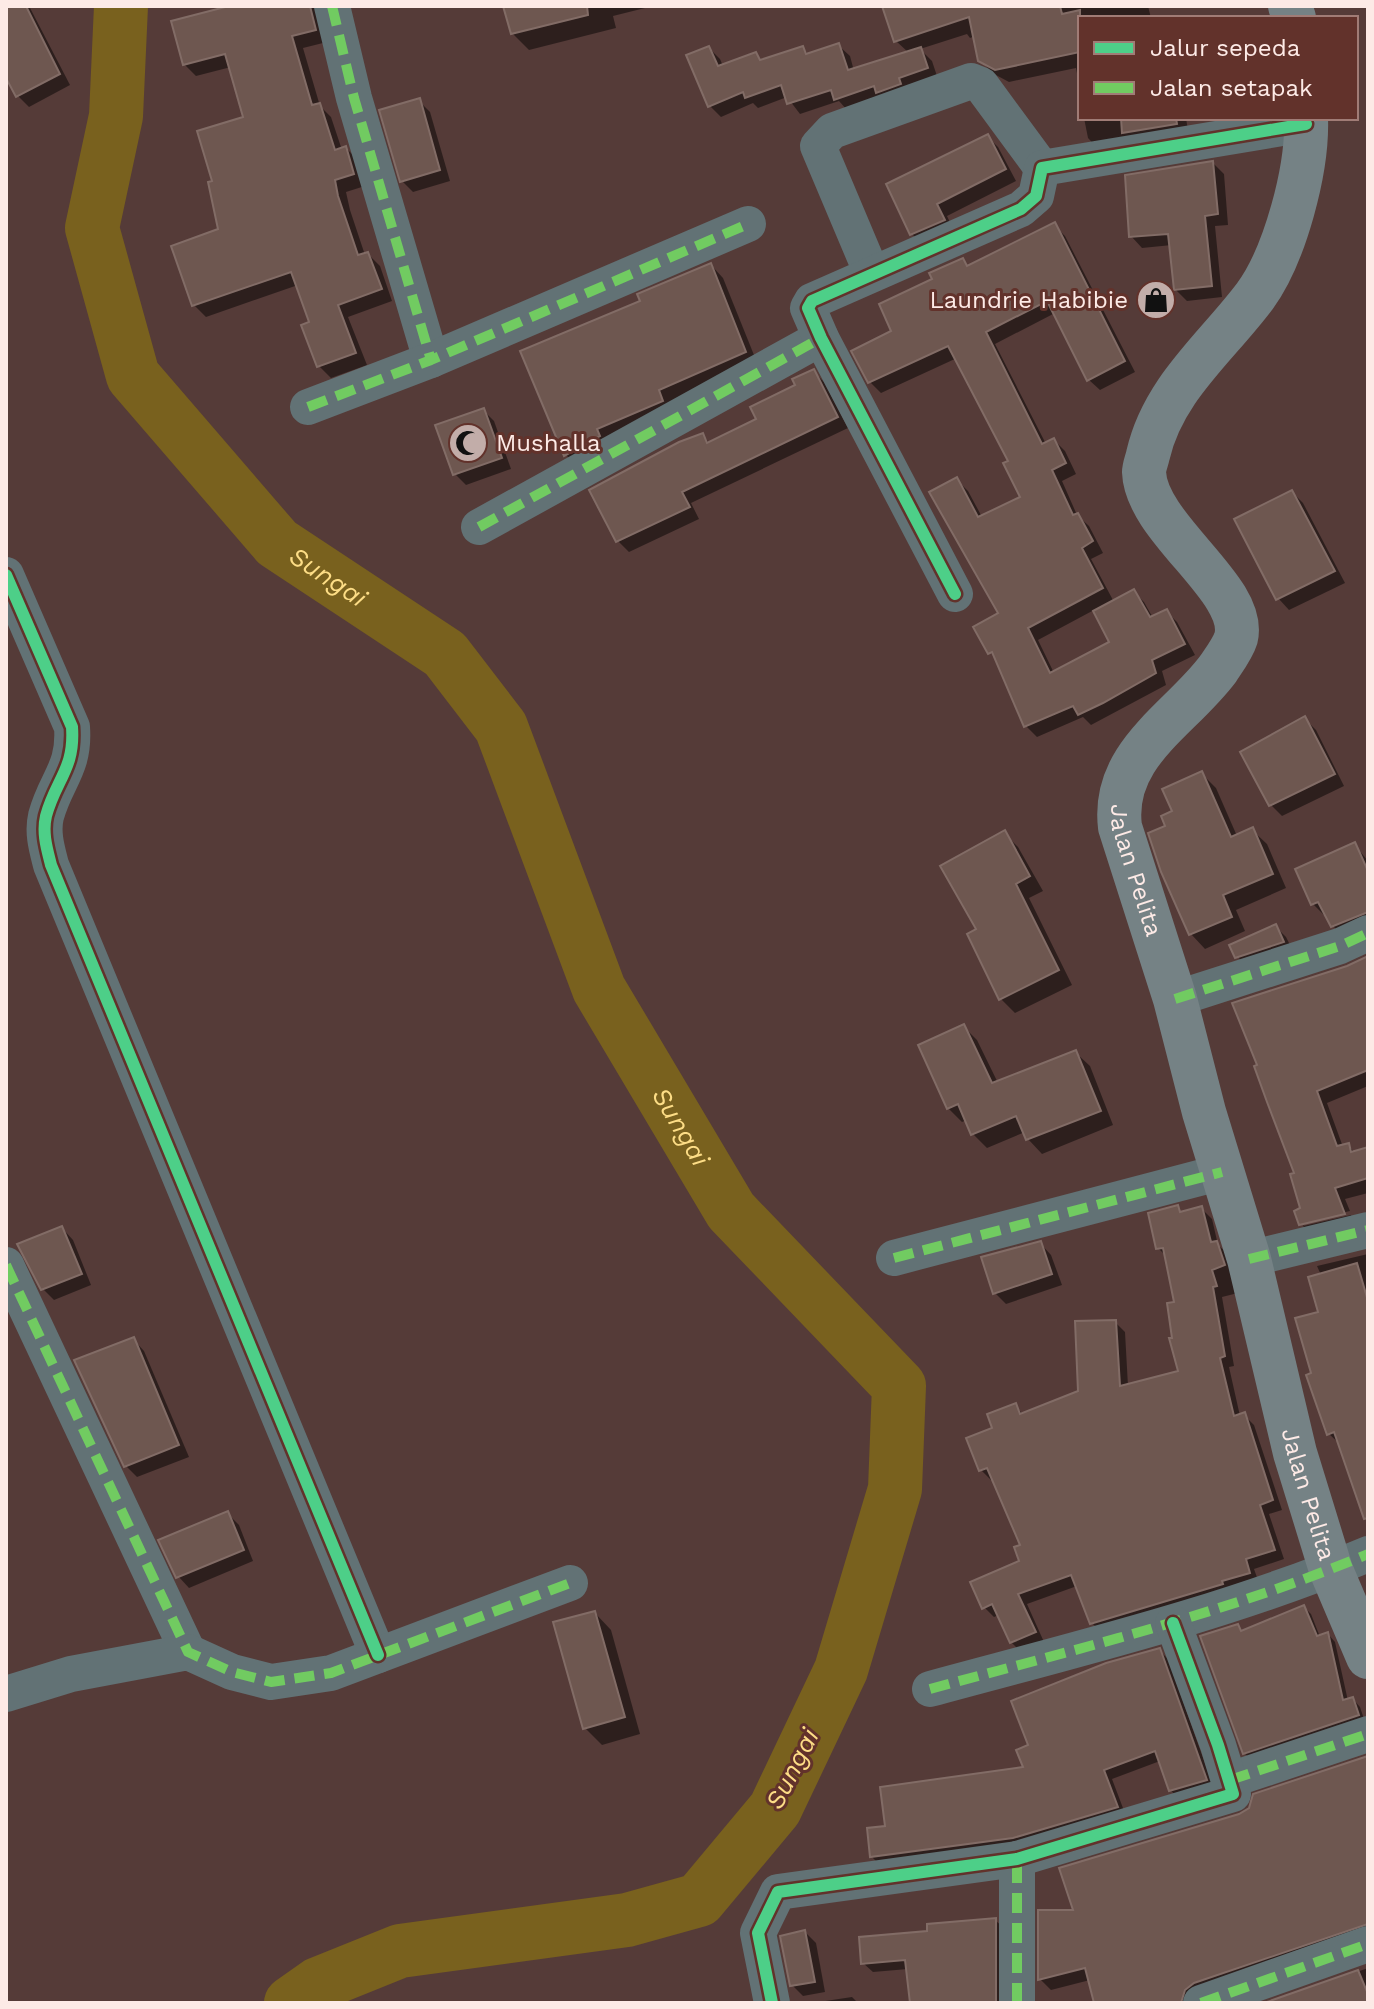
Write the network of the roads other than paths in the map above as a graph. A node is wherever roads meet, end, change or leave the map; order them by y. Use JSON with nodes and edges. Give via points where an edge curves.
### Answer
{"nodes":[{"id":1,"x":332,"y":6,"type":"edge"},
{"id":2,"x":1306,"y":121,"type":"edge"},
{"id":3,"x":1042,"y":168,"type":"junction"},
{"id":4,"x":748,"y":224,"type":"dead end"},
{"id":5,"x":872,"y":274,"type":"junction"},
{"id":6,"x":821,"y":338,"type":"junction"},
{"id":7,"x":431,"y":360,"type":"junction"},
{"id":8,"x":308,"y":407,"type":"dead end"},
{"id":9,"x":479,"y":527,"type":"dead end"},
{"id":10,"x":6,"y":575,"type":"edge"},
{"id":11,"x":955,"y":594,"type":"dead end"},
{"id":12,"x":1368,"y":933,"type":"edge"},
{"id":13,"x":1175,"y":999,"type":"junction"},
{"id":14,"x":1222,"y":1172,"type":"junction"},
{"id":15,"x":1368,"y":1230,"type":"edge"},
{"id":16,"x":894,"y":1258,"type":"dead end"},
{"id":17,"x":1249,"y":1259,"type":"junction"},
{"id":18,"x":6,"y":1265,"type":"edge"},
{"id":19,"x":1349,"y":1562,"type":"edge"},
{"id":20,"x":570,"y":1583,"type":"dead end"},
{"id":21,"x":1173,"y":1623,"type":"junction"},
{"id":22,"x":188,"y":1652,"type":"junction"},
{"id":23,"x":378,"y":1655,"type":"junction"},
{"id":24,"x":1368,"y":1657,"type":"edge"},
{"id":25,"x":930,"y":1689,"type":"dead end"},
{"id":26,"x":6,"y":1694,"type":"edge"},
{"id":27,"x":1368,"y":1734,"type":"edge"},
{"id":28,"x":1230,"y":1780,"type":"junction"},
{"id":29,"x":1017,"y":1859,"type":"junction"},
{"id":30,"x":1368,"y":1944,"type":"edge"},
{"id":31,"x":772,"y":2003,"type":"edge"},
{"id":32,"x":1017,"y":2003,"type":"edge"},
{"id":33,"x":1201,"y":2003,"type":"edge"}],
"edges":[{"from":1,"to":7,"type":"street"},
{"from":2,"to":3,"type":"street"},
{"from":2,"to":13,"type":"highway","name":"Jalan Pelita","via":[[1295,207],[1282,242],[1257,293],[1183,379],[1162,415],[1144,472],[1162,518],[1216,585],[1236,620],[1236,638],[1224,661],[1137,755],[1120,800],[1120,827]]},
{"from":3,"to":5,"type":"street","via":[[1036,196],[1021,209]]},
{"from":3,"to":5,"type":"street","via":[[981,85],[971,81],[832,131],[818,146]]},
{"from":4,"to":7,"type":"street"},
{"from":5,"to":6,"type":"street","via":[[812,301],[808,308]]},
{"from":6,"to":9,"type":"street"},
{"from":6,"to":11,"type":"street"},
{"from":7,"to":8,"type":"street"},
{"from":10,"to":23,"type":"street","via":[[72,727],[73,750],[46,817],[44,839],[51,865]]},
{"from":12,"to":13,"type":"street"},
{"from":13,"to":14,"type":"highway","name":"Jalan Pelita"},
{"from":14,"to":16,"type":"street"},
{"from":14,"to":17,"type":"highway","name":"Jalan Pelita"},
{"from":15,"to":17,"type":"street"},
{"from":17,"to":19,"type":"highway","name":"Jalan Pelita","via":[[1295,1453]]},
{"from":18,"to":22,"type":"street"},
{"from":19,"to":21,"type":"street"},
{"from":19,"to":24,"type":"highway","name":"Jalan Pelita"},
{"from":20,"to":23,"type":"street"},
{"from":21,"to":25,"type":"street"},
{"from":21,"to":28,"type":"street"},
{"from":22,"to":23,"type":"street","via":[[271,1682],[331,1673]]},
{"from":22,"to":26,"type":"street","via":[[71,1674]]},
{"from":27,"to":28,"type":"street"},
{"from":28,"to":29,"type":"street","via":[[1233,1794]]},
{"from":29,"to":31,"type":"street","via":[[778,1892],[758,1933]]},
{"from":29,"to":32,"type":"street"},
{"from":30,"to":33,"type":"street"}]}
